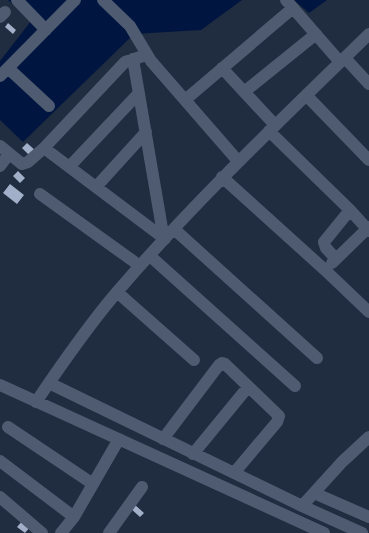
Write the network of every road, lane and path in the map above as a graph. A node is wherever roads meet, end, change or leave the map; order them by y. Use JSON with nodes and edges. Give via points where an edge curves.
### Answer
{"nodes":[{"id":1,"x":17,"y":0,"type":"edge"},
{"id":2,"x":74,"y":0,"type":"edge"},
{"id":3,"x":103,"y":0,"type":"edge"},
{"id":4,"x":289,"y":4,"type":"edge"},
{"id":5,"x":46,"y":30,"type":"junction"},
{"id":6,"x":316,"y":34,"type":"junction"},
{"id":7,"x":369,"y":34,"type":"edge"},
{"id":8,"x":146,"y":55,"type":"junction"},
{"id":9,"x":132,"y":59,"type":"junction"},
{"id":10,"x":342,"y":60,"type":"junction"},
{"id":11,"x":222,"y":68,"type":"junction"},
{"id":12,"x":4,"y":72,"type":"edge"},
{"id":13,"x":369,"y":84,"type":"edge"},
{"id":14,"x":244,"y":92,"type":"junction"},
{"id":15,"x":139,"y":93,"type":"junction"},
{"id":16,"x":306,"y":95,"type":"junction"},
{"id":17,"x":185,"y":100,"type":"junction"},
{"id":18,"x":49,"y":106,"type":"dead end"},
{"id":19,"x":272,"y":128,"type":"junction"},
{"id":20,"x":146,"y":132,"type":"junction"},
{"id":21,"x":44,"y":148,"type":"junction"},
{"id":22,"x":4,"y":150,"type":"edge"},
{"id":23,"x":369,"y":160,"type":"edge"},
{"id":24,"x":238,"y":161,"type":"junction"},
{"id":25,"x":0,"y":166,"type":"edge"},
{"id":26,"x":69,"y":167,"type":"junction"},
{"id":27,"x":222,"y":177,"type":"junction"},
{"id":28,"x":96,"y":187,"type":"junction"},
{"id":29,"x":40,"y":194,"type":"dead end"},
{"id":30,"x":350,"y":210,"type":"junction"},
{"id":31,"x":174,"y":229,"type":"junction"},
{"id":32,"x":368,"y":229,"type":"edge"},
{"id":33,"x":163,"y":237,"type":"junction"},
{"id":34,"x":150,"y":256,"type":"junction"},
{"id":35,"x":336,"y":259,"type":"junction"},
{"id":36,"x":140,"y":266,"type":"junction"},
{"id":37,"x":325,"y":270,"type":"junction"},
{"id":38,"x":117,"y":292,"type":"junction"},
{"id":39,"x":369,"y":312,"type":"edge"},
{"id":40,"x":318,"y":358,"type":"dead end"},
{"id":41,"x":194,"y":360,"type":"dead end"},
{"id":42,"x":49,"y":383,"type":"junction"},
{"id":43,"x":0,"y":385,"type":"edge"},
{"id":44,"x":248,"y":386,"type":"junction"},
{"id":45,"x":295,"y":386,"type":"dead end"},
{"id":46,"x":36,"y":402,"type":"junction"},
{"id":47,"x":8,"y":427,"type":"dead end"},
{"id":48,"x":369,"y":437,"type":"edge"},
{"id":49,"x":119,"y":439,"type":"junction"},
{"id":50,"x":163,"y":439,"type":"junction"},
{"id":51,"x":193,"y":454,"type":"junction"},
{"id":52,"x":0,"y":461,"type":"edge"},
{"id":53,"x":234,"y":473,"type":"junction"},
{"id":54,"x":92,"y":484,"type":"junction"},
{"id":55,"x":142,"y":487,"type":"dead end"},
{"id":56,"x":314,"y":493,"type":"junction"},
{"id":57,"x":0,"y":497,"type":"edge"},
{"id":58,"x":302,"y":506,"type":"junction"},
{"id":59,"x":288,"y":507,"type":"junction"},
{"id":60,"x":369,"y":517,"type":"edge"},
{"id":61,"x":69,"y":527,"type":"edge"},
{"id":62,"x":42,"y":533,"type":"edge"},
{"id":63,"x":108,"y":533,"type":"edge"},
{"id":64,"x":324,"y":533,"type":"edge"},
{"id":65,"x":362,"y":533,"type":"edge"}],
"edges":[{"from":1,"to":5,"type":"street"},
{"from":2,"to":5,"type":"street"},
{"from":3,"to":8,"type":"street","via":[[130,26]]},
{"from":4,"to":6,"type":"street"},
{"from":4,"to":11,"type":"street"},
{"from":5,"to":12,"type":"street"},
{"from":6,"to":10,"type":"street"},
{"from":6,"to":14,"type":"street"},
{"from":7,"to":10,"type":"street"},
{"from":8,"to":9,"type":"street"},
{"from":8,"to":17,"type":"street"},
{"from":9,"to":15,"type":"street"},
{"from":9,"to":21,"type":"street","via":[[125,62]]},
{"from":10,"to":13,"type":"street"},
{"from":10,"to":16,"type":"street"},
{"from":11,"to":14,"type":"street"},
{"from":11,"to":17,"type":"street"},
{"from":12,"to":18,"type":"street"},
{"from":14,"to":19,"type":"street"},
{"from":15,"to":20,"type":"street"},
{"from":15,"to":26,"type":"street"},
{"from":16,"to":19,"type":"street"},
{"from":16,"to":23,"type":"street"},
{"from":17,"to":24,"type":"street"},
{"from":19,"to":24,"type":"street"},
{"from":19,"to":30,"type":"street"},
{"from":20,"to":28,"type":"street"},
{"from":20,"to":33,"type":"street"},
{"from":21,"to":22,"type":"street","via":[[25,164]]},
{"from":21,"to":26,"type":"street"},
{"from":22,"to":25,"type":"street"},
{"from":24,"to":27,"type":"street"},
{"from":26,"to":28,"type":"street"},
{"from":27,"to":31,"type":"street"},
{"from":27,"to":37,"type":"street"},
{"from":28,"to":33,"type":"street"},
{"from":29,"to":36,"type":"street"},
{"from":30,"to":32,"type":"street"},
{"from":30,"to":35,"type":"street","via":[[324,242]]},
{"from":31,"to":33,"type":"street"},
{"from":31,"to":40,"type":"street"},
{"from":32,"to":35,"type":"street"},
{"from":33,"to":34,"type":"street"},
{"from":34,"to":36,"type":"street"},
{"from":34,"to":45,"type":"street"},
{"from":35,"to":37,"type":"street"},
{"from":36,"to":38,"type":"street"},
{"from":37,"to":39,"type":"street"},
{"from":38,"to":41,"type":"street"},
{"from":38,"to":42,"type":"street"},
{"from":42,"to":46,"type":"street"},
{"from":42,"to":50,"type":"street"},
{"from":43,"to":46,"type":"street"},
{"from":44,"to":50,"type":"street","via":[[225,364],[220,364]]},
{"from":44,"to":51,"type":"street"},
{"from":44,"to":53,"type":"street","via":[[277,414],[278,419]]},
{"from":46,"to":49,"type":"street"},
{"from":47,"to":54,"type":"street"},
{"from":48,"to":56,"type":"street"},
{"from":49,"to":54,"type":"street"},
{"from":49,"to":59,"type":"street"},
{"from":50,"to":51,"type":"street"},
{"from":51,"to":53,"type":"street"},
{"from":52,"to":61,"type":"street"},
{"from":53,"to":59,"type":"street"},
{"from":54,"to":61,"type":"street"},
{"from":55,"to":63,"type":"street"},
{"from":56,"to":58,"type":"street"},
{"from":56,"to":60,"type":"street"},
{"from":57,"to":62,"type":"street"},
{"from":58,"to":59,"type":"street"},
{"from":58,"to":65,"type":"street"},
{"from":59,"to":64,"type":"street"}]}
